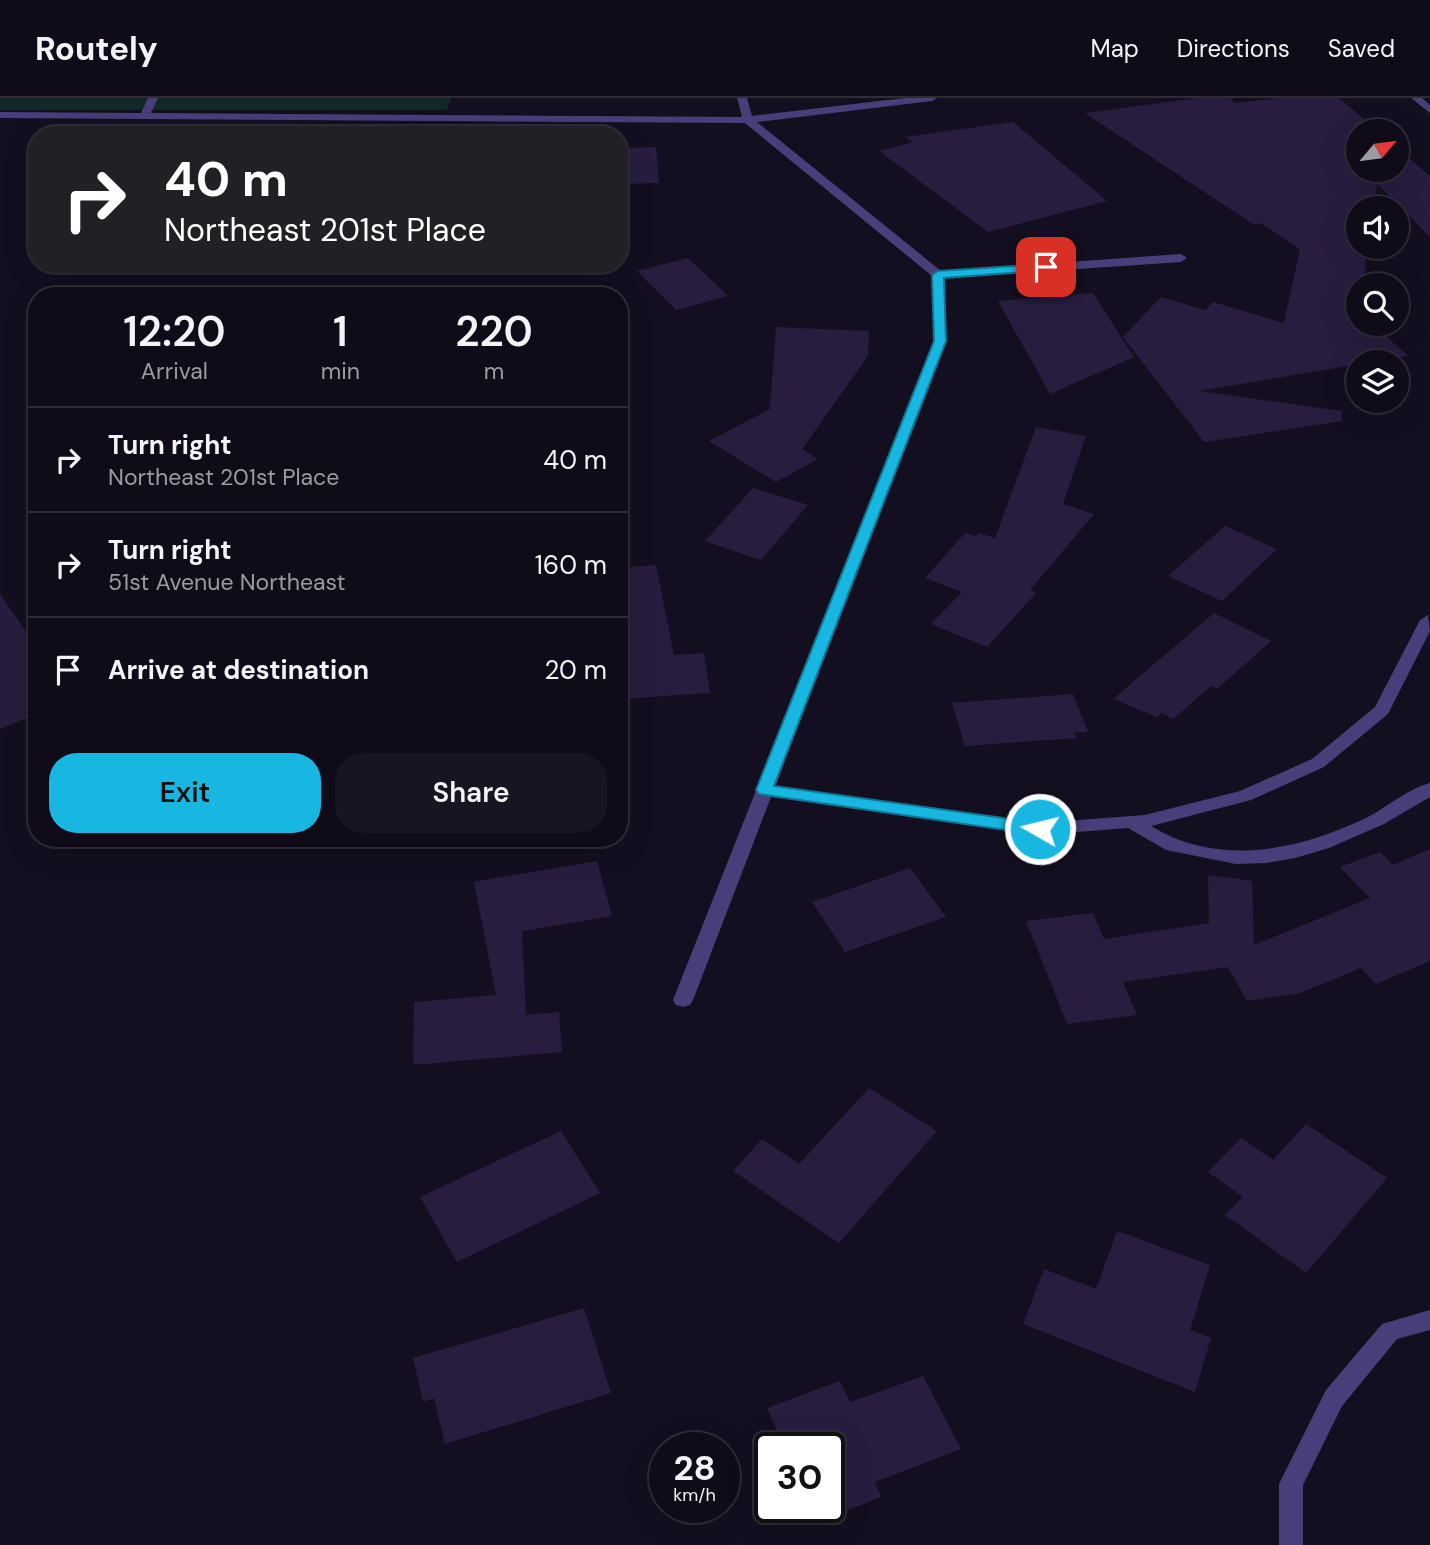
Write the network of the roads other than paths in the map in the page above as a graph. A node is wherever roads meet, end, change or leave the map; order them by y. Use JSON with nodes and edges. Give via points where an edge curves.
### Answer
{"nodes":[{"id":1,"x":153,"y":98,"type":"edge"},
{"id":2,"x":742,"y":98,"type":"edge"},
{"id":3,"x":932,"y":98,"type":"edge"},
{"id":4,"x":1416,"y":98,"type":"edge"},
{"id":5,"x":1430,"y":110,"type":"edge"},
{"id":6,"x":145,"y":115,"type":"junction"},
{"id":7,"x":0,"y":116,"type":"edge"},
{"id":8,"x":748,"y":120,"type":"junction"},
{"id":9,"x":1181,"y":258,"type":"dead end"},
{"id":10,"x":938,"y":275,"type":"junction"},
{"id":11,"x":1428,"y":620,"type":"dead end"},
{"id":12,"x":1430,"y":789,"type":"edge"},
{"id":13,"x":764,"y":790,"type":"junction"},
{"id":14,"x":1131,"y":822,"type":"junction"},
{"id":15,"x":683,"y":1000,"type":"dead end"},
{"id":16,"x":1430,"y":1320,"type":"edge"},
{"id":17,"x":1291,"y":1545,"type":"edge"}],
"edges":[{"from":1,"to":6,"type":"street"},
{"from":2,"to":8,"type":"street"},
{"from":3,"to":8,"type":"street"},
{"from":4,"to":5,"type":"street"},
{"from":6,"to":7,"type":"street"},
{"from":6,"to":8,"type":"street"},
{"from":8,"to":10,"type":"street"},
{"from":9,"to":10,"type":"street"},
{"from":10,"to":13,"type":"street","via":[[940,341]]},
{"from":11,"to":14,"type":"street","via":[[1382,710],[1318,763],[1245,796]]},
{"from":12,"to":14,"type":"street","via":[[1345,837],[1304,851],[1264,857],[1228,858],[1169,844]]},
{"from":13,"to":14,"type":"street","via":[[1040,829]]},
{"from":13,"to":15,"type":"street"},
{"from":16,"to":17,"type":"street","via":[[1390,1332],[1334,1398],[1291,1484]]}]}
